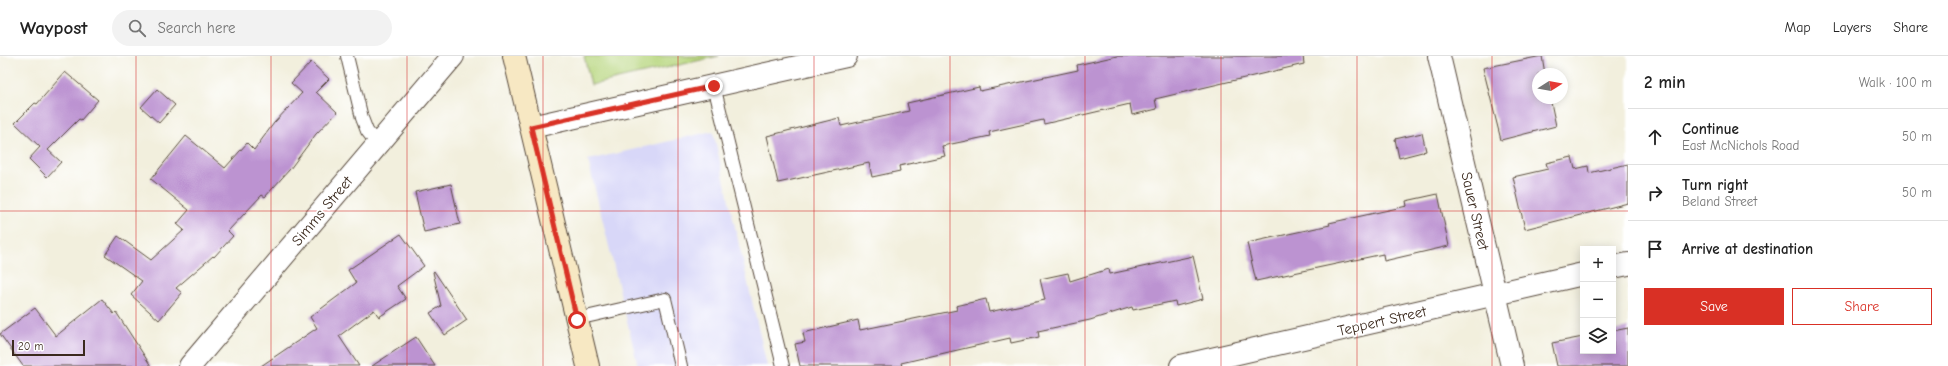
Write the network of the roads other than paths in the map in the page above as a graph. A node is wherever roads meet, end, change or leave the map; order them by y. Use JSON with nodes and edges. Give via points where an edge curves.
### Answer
{"nodes":[{"id":1,"x":348,"y":56,"type":"edge"},
{"id":2,"x":453,"y":56,"type":"edge"},
{"id":3,"x":514,"y":56,"type":"edge"},
{"id":4,"x":846,"y":56,"type":"edge"},
{"id":5,"x":1439,"y":56,"type":"edge"},
{"id":6,"x":714,"y":86,"type":"junction"},
{"id":7,"x":531,"y":127,"type":"junction"},
{"id":8,"x":378,"y":145,"type":"junction"},
{"id":9,"x":1628,"y":264,"type":"edge"},
{"id":10,"x":1616,"y":267,"type":"edge"},
{"id":11,"x":1580,"y":275,"type":"edge"},
{"id":12,"x":1495,"y":295,"type":"junction"},
{"id":13,"x":577,"y":320,"type":"junction"},
{"id":14,"x":190,"y":366,"type":"edge"},
{"id":15,"x":588,"y":366,"type":"edge"},
{"id":16,"x":681,"y":366,"type":"edge"},
{"id":17,"x":783,"y":366,"type":"edge"},
{"id":18,"x":1181,"y":366,"type":"edge"},
{"id":19,"x":1512,"y":366,"type":"edge"}],
"edges":[{"from":1,"to":8,"type":"lane","via":[[362,118],[367,131]]},
{"from":2,"to":8,"type":"street","name":"Simms Street"},
{"from":3,"to":7,"type":"street"},
{"from":4,"to":6,"type":"street"},
{"from":5,"to":12,"type":"street","name":"Sauer Street"},
{"from":6,"to":7,"type":"street"},
{"from":6,"to":17,"type":"lane"},
{"from":7,"to":13,"type":"street"},
{"from":8,"to":14,"type":"street","name":"Simms Street"},
{"from":9,"to":10,"type":"street"},
{"from":11,"to":12,"type":"street","name":"Teppert Street"},
{"from":12,"to":18,"type":"street","name":"Teppert Street"},
{"from":12,"to":19,"type":"street","name":"Sauer Street"},
{"from":13,"to":15,"type":"street"},
{"from":13,"to":16,"type":"lane","via":[[665,299]]}]}
